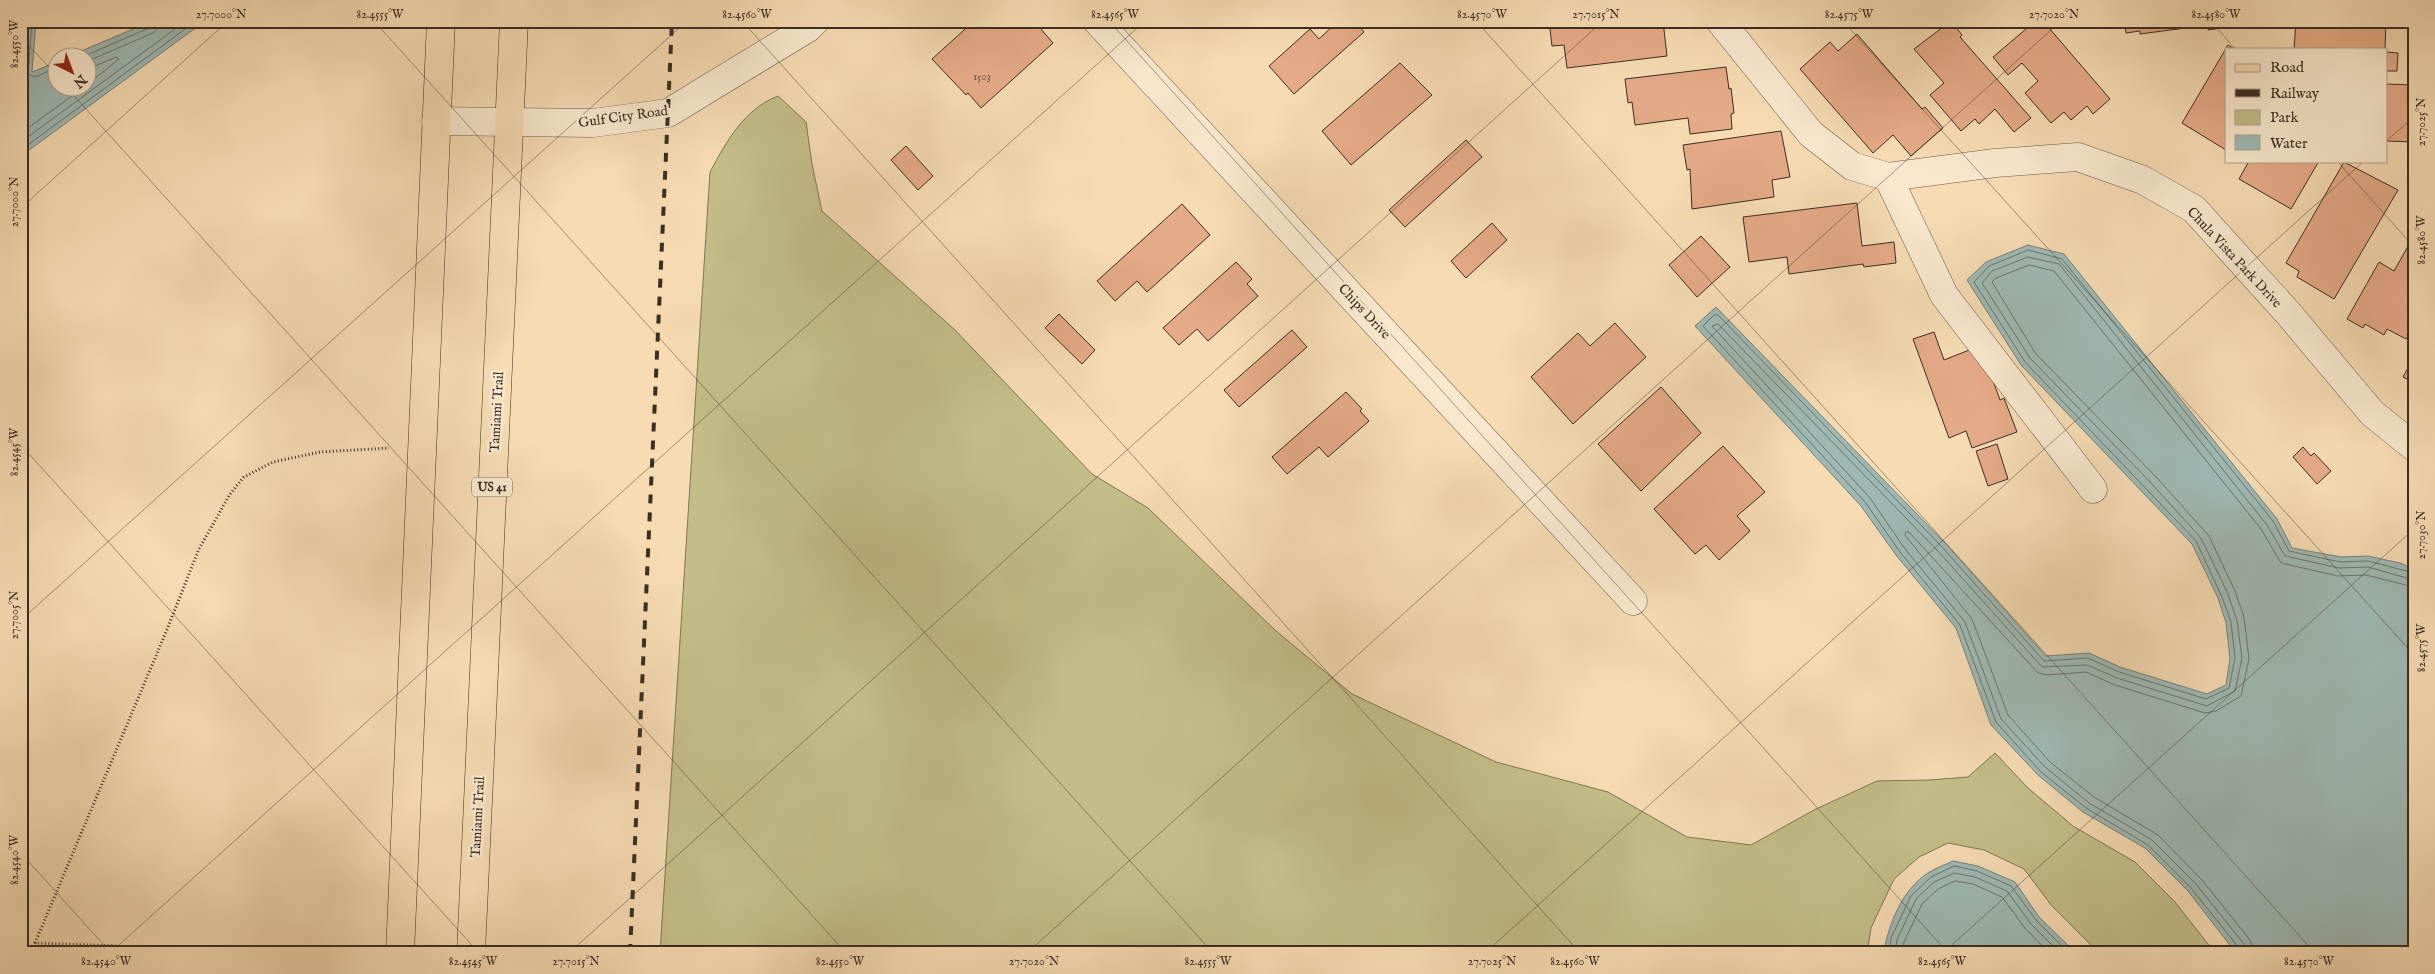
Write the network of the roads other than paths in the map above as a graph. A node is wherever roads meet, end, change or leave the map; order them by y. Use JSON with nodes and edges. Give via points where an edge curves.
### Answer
{"nodes":[{"id":1,"x":441,"y":21,"type":"edge"},
{"id":2,"x":514,"y":21,"type":"edge"},
{"id":3,"x":815,"y":21,"type":"edge"},
{"id":4,"x":1097,"y":21,"type":"edge"},
{"id":5,"x":1720,"y":21,"type":"edge"},
{"id":6,"x":436,"y":121,"type":"junction"},
{"id":7,"x":509,"y":122,"type":"junction"},
{"id":8,"x":1888,"y":177,"type":"junction"},
{"id":9,"x":2414,"y":447,"type":"edge"},
{"id":10,"x":2093,"y":489,"type":"dead end"},
{"id":11,"x":1634,"y":601,"type":"dead end"},
{"id":12,"x":400,"y":953,"type":"edge"},
{"id":13,"x":471,"y":953,"type":"edge"}],
"edges":[{"from":1,"to":6,"type":"main road"},
{"from":2,"to":7,"type":"main road","name":"Tamiami Trail","number":"US 41"},
{"from":3,"to":7,"type":"street","name":"Gulf City Road","via":[[668,113],[593,123]]},
{"from":4,"to":11,"type":"street","name":"Chips Drive"},
{"from":5,"to":8,"type":"street","name":"Chula Vista Park Drive","via":[[1811,134],[1852,166]]},
{"from":6,"to":7,"type":"street","name":"Gulf City Road"},
{"from":6,"to":12,"type":"main road"},
{"from":7,"to":13,"type":"main road","name":"Tamiami Trail","number":"US 41"},
{"from":8,"to":9,"type":"street","name":"Chula Vista Park Drive","via":[[1995,163],[2078,157],[2143,180],[2194,209],[2372,413]]},
{"from":8,"to":10,"type":"street","via":[[1944,295]]}]}
